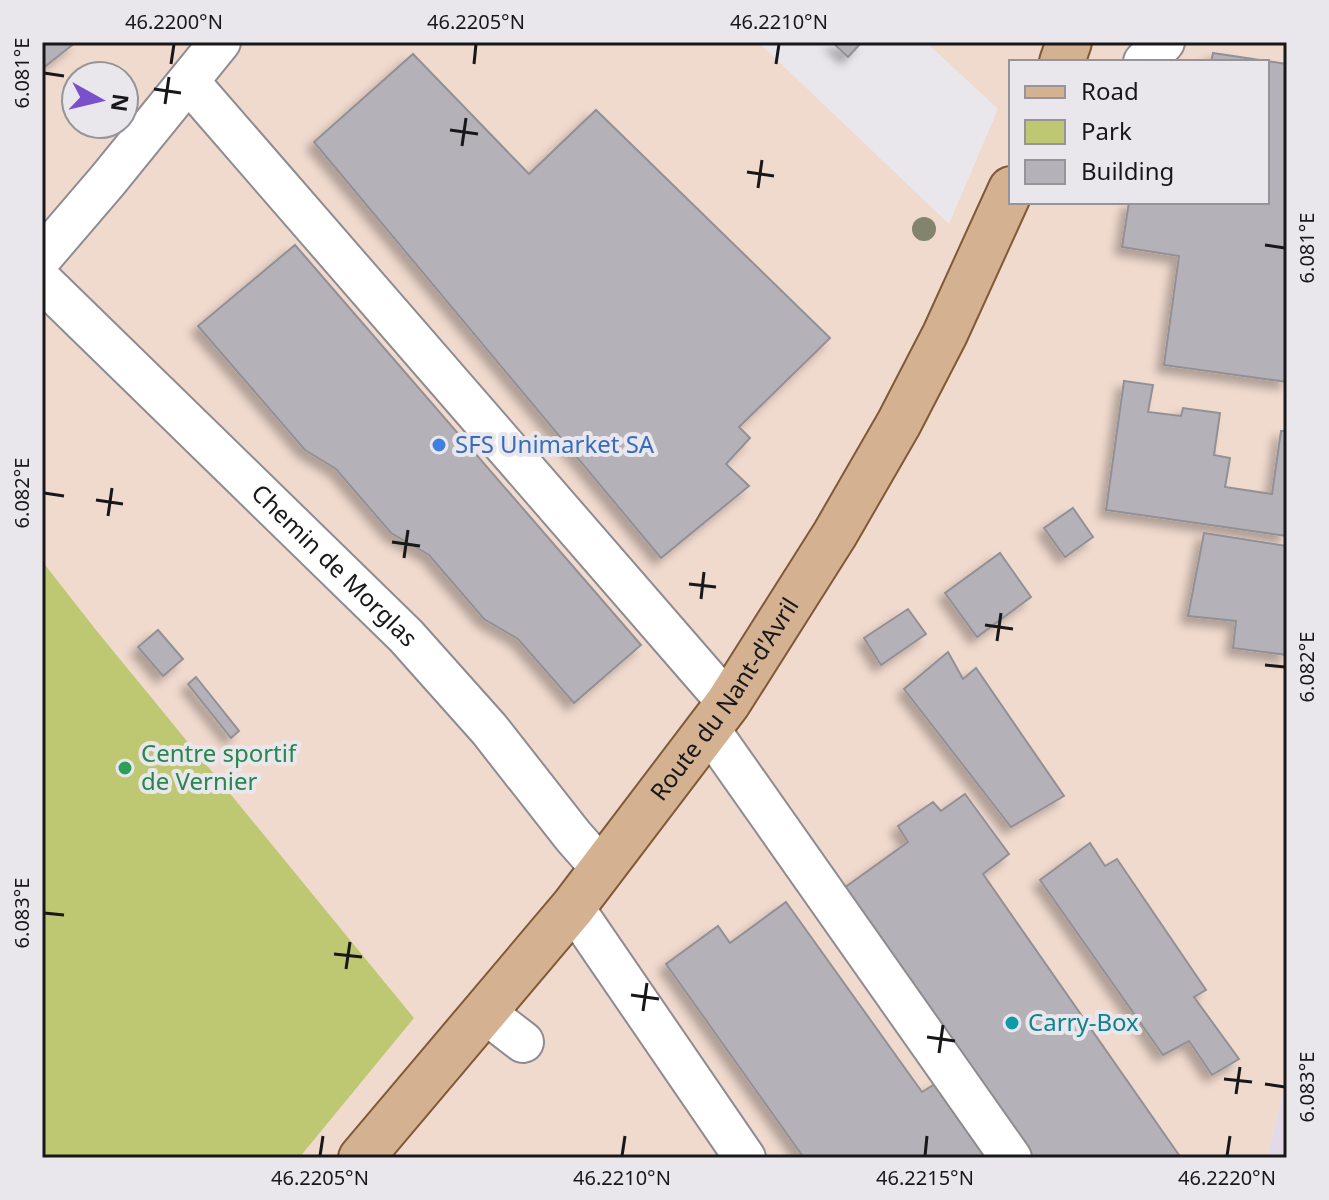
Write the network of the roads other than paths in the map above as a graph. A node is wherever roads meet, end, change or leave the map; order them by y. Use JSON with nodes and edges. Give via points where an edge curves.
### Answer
{"nodes":[{"id":1,"x":220,"y":42,"type":"edge"},
{"id":2,"x":1164,"y":42,"type":"edge"},
{"id":3,"x":1146,"y":60,"type":"edge"},
{"id":4,"x":189,"y":82,"type":"junction"},
{"id":5,"x":1009,"y":193,"type":"edge"},
{"id":6,"x":42,"y":257,"type":"edge"},
{"id":7,"x":42,"y":281,"type":"edge"},
{"id":8,"x":718,"y":716,"type":"junction"},
{"id":9,"x":603,"y":870,"type":"junction"},
{"id":10,"x":573,"y":907,"type":"junction"},
{"id":11,"x":484,"y":1012,"type":"junction"},
{"id":12,"x":523,"y":1042,"type":"dead end"},
{"id":13,"x":361,"y":1158,"type":"edge"},
{"id":14,"x":745,"y":1158,"type":"edge"},
{"id":15,"x":1011,"y":1158,"type":"edge"}],
"edges":[{"from":1,"to":4,"type":"street"},
{"from":2,"to":3,"type":"street"},
{"from":4,"to":6,"type":"street"},
{"from":4,"to":8,"type":"street"},
{"from":5,"to":8,"type":"main road","name":"Route du Nant-d'Avril","via":[[899,423]]},
{"from":7,"to":9,"type":"street","name":"Chemin de Morglas","via":[[406,636]]},
{"from":8,"to":9,"type":"main road","name":"Route du Nant-d'Avril"},
{"from":8,"to":15,"type":"street"},
{"from":9,"to":10,"type":"main road","name":"Route du Nant-d'Avril"},
{"from":10,"to":11,"type":"main road","name":"Route du Nant-d'Avril"},
{"from":10,"to":14,"type":"street"},
{"from":11,"to":12,"type":"street"},
{"from":11,"to":13,"type":"main road","name":"Route du Nant-d'Avril"}]}
